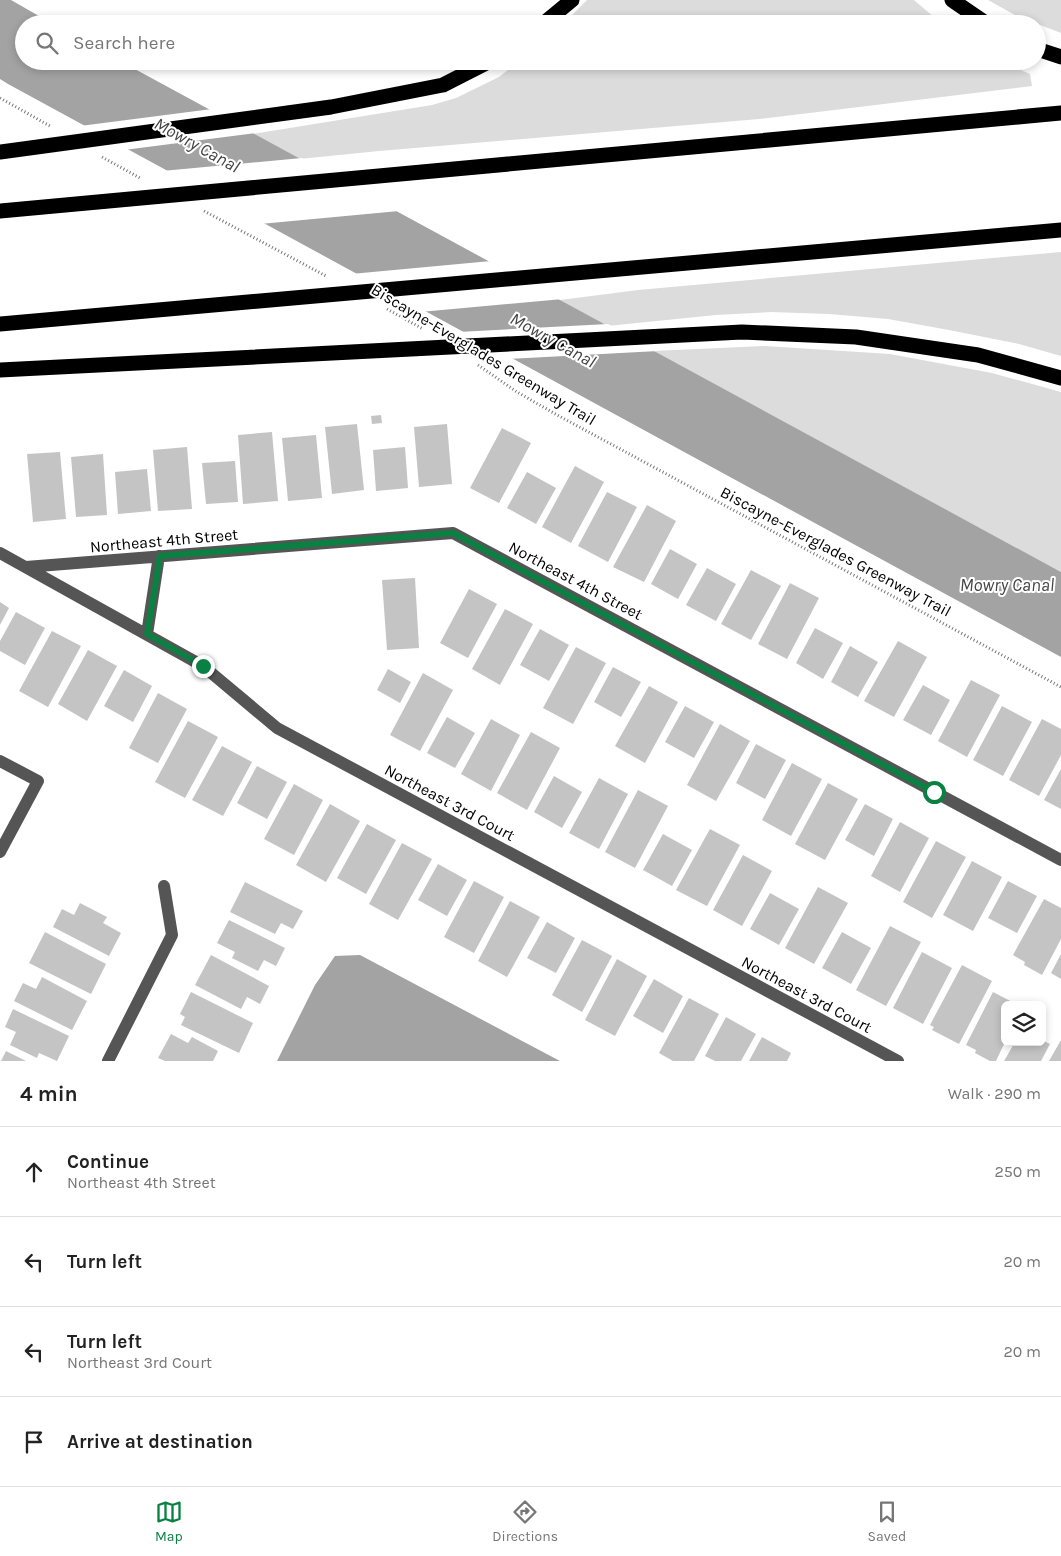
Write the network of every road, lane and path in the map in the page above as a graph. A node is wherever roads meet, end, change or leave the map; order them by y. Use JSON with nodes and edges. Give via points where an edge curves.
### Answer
{"nodes":[{"id":1,"x":572,"y":0,"type":"edge"},
{"id":2,"x":952,"y":0,"type":"edge"},
{"id":3,"x":554,"y":15,"type":"edge"},
{"id":4,"x":974,"y":15,"type":"edge"},
{"id":5,"x":1046,"y":52,"type":"edge"},
{"id":6,"x":1061,"y":57,"type":"edge"},
{"id":7,"x":472,"y":70,"type":"edge"},
{"id":8,"x":0,"y":98,"type":"edge"},
{"id":9,"x":1061,"y":113,"type":"edge"},
{"id":10,"x":52,"y":127,"type":"dead end"},
{"id":11,"x":0,"y":152,"type":"edge"},
{"id":12,"x":94,"y":153,"type":"dead end"},
{"id":13,"x":145,"y":181,"type":"dead end"},
{"id":14,"x":197,"y":208,"type":"dead end"},
{"id":15,"x":0,"y":210,"type":"edge"},
{"id":16,"x":1061,"y":230,"type":"edge"},
{"id":17,"x":330,"y":278,"type":"dead end"},
{"id":18,"x":381,"y":306,"type":"dead end"},
{"id":19,"x":0,"y":324,"type":"edge"},
{"id":20,"x":424,"y":329,"type":"dead end"},
{"id":21,"x":476,"y":364,"type":"dead end"},
{"id":22,"x":0,"y":370,"type":"edge"},
{"id":23,"x":1061,"y":378,"type":"edge"},
{"id":24,"x":0,"y":553,"type":"edge"},
{"id":25,"x":160,"y":556,"type":"junction"},
{"id":26,"x":26,"y":567,"type":"junction"},
{"id":27,"x":147,"y":634,"type":"junction"},
{"id":28,"x":1061,"y":687,"type":"edge"},
{"id":29,"x":0,"y":760,"type":"edge"},
{"id":30,"x":0,"y":852,"type":"edge"},
{"id":31,"x":1061,"y":860,"type":"edge"},
{"id":32,"x":164,"y":886,"type":"dead end"},
{"id":33,"x":108,"y":1061,"type":"edge"},
{"id":34,"x":898,"y":1061,"type":"edge"}],
"edges":[{"from":1,"to":3,"type":"highway"},
{"from":2,"to":4,"type":"highway"},
{"from":5,"to":6,"type":"highway"},
{"from":7,"to":11,"type":"highway","via":[[443,85],[330,107]]},
{"from":8,"to":10,"type":"path"},
{"from":9,"to":15,"type":"highway"},
{"from":12,"to":13,"type":"path"},
{"from":14,"to":17,"type":"path"},
{"from":16,"to":19,"type":"highway"},
{"from":18,"to":20,"type":"path","name":"Biscayne-Everglades Greenway Trail"},
{"from":21,"to":28,"type":"path","name":"Biscayne-Everglades Greenway Trail","via":[[552,412]]},
{"from":22,"to":23,"type":"highway","via":[[742,332],[856,337],[978,355]]},
{"from":24,"to":26,"type":"street","name":"Northeast 3rd Court"},
{"from":25,"to":26,"type":"street","name":"Northeast 4th Street"},
{"from":25,"to":27,"type":"street"},
{"from":25,"to":31,"type":"street","name":"Northeast 4th Street","via":[[453,533]]},
{"from":26,"to":27,"type":"street","name":"Northeast 3rd Court"},
{"from":27,"to":34,"type":"street","name":"Northeast 3rd Court","via":[[203,666],[277,728]]},
{"from":29,"to":30,"type":"street","via":[[38,781]]},
{"from":32,"to":33,"type":"street","via":[[172,935]]}]}
